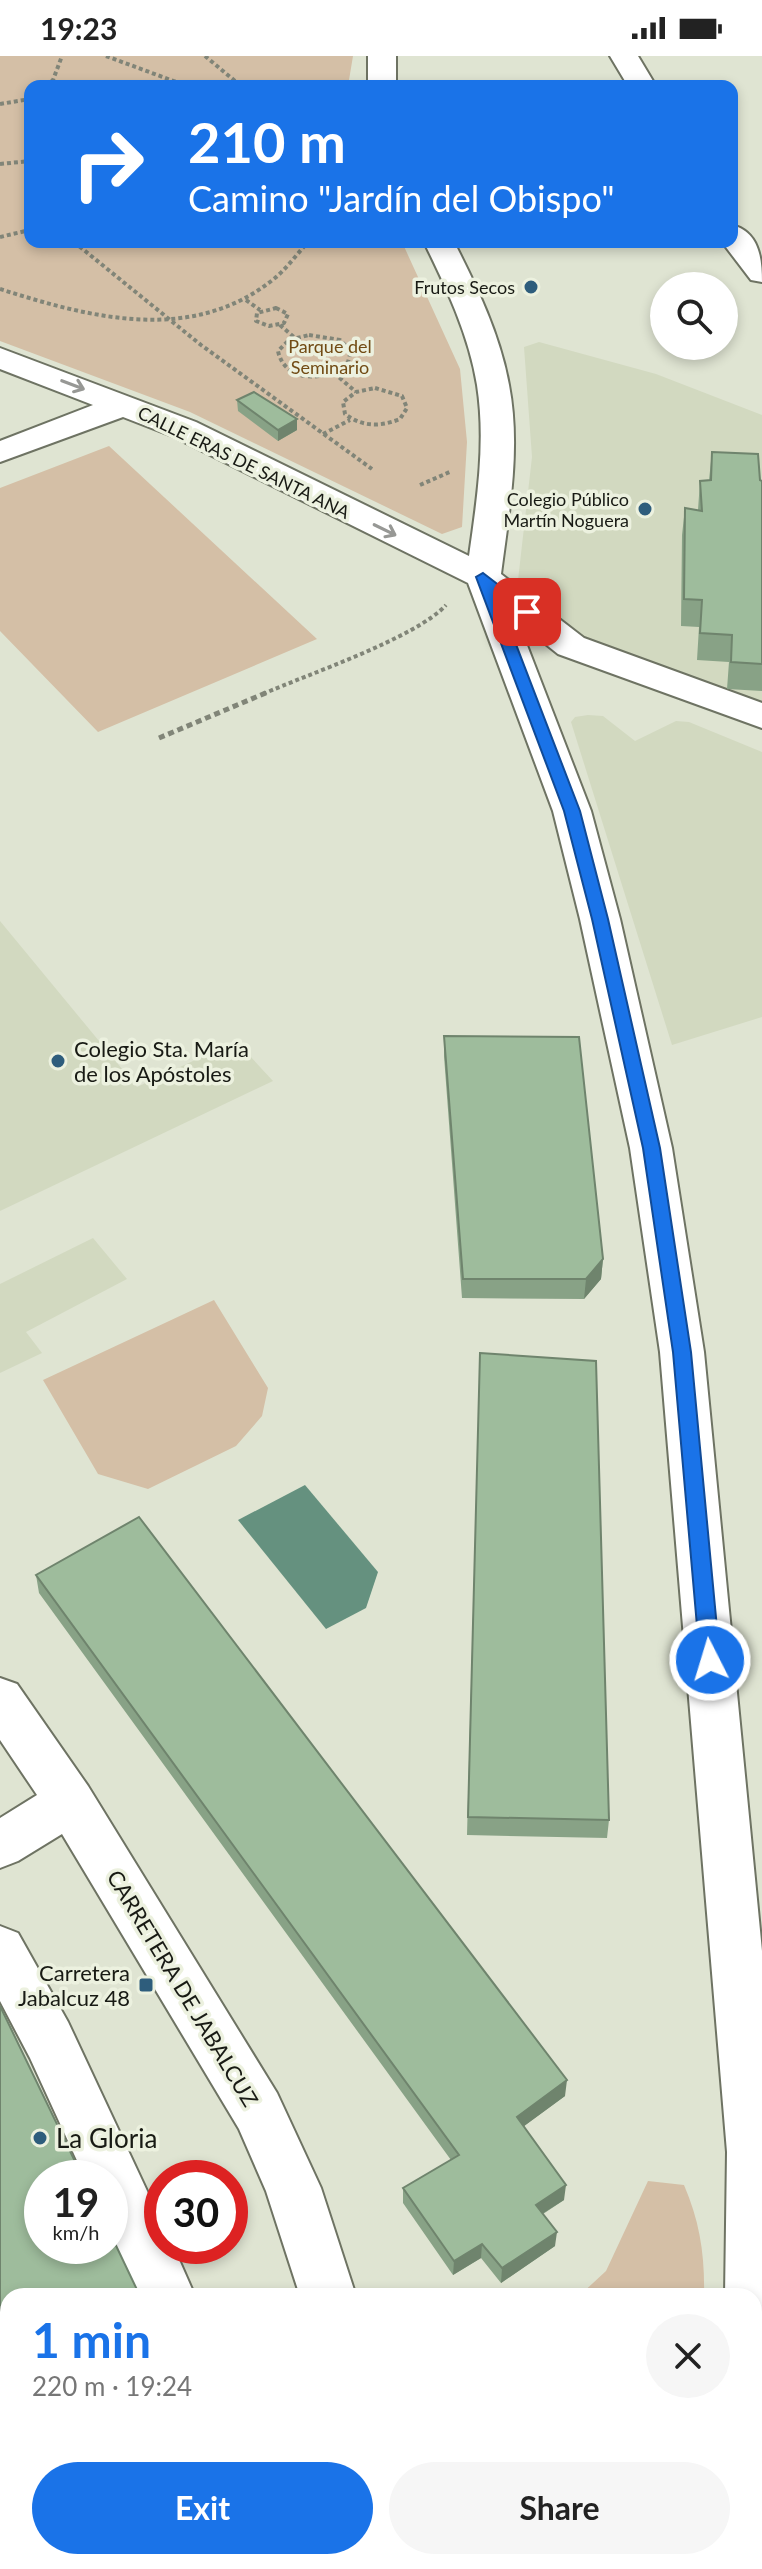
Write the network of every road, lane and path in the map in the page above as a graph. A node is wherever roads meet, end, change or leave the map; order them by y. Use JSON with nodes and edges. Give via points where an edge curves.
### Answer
{"nodes":[{"id":1,"x":62,"y":56,"type":"edge"},
{"id":2,"x":106,"y":56,"type":"edge"},
{"id":3,"x":205,"y":56,"type":"edge"},
{"id":4,"x":382,"y":56,"type":"edge"},
{"id":5,"x":624,"y":56,"type":"edge"},
{"id":6,"x":53,"y":80,"type":"edge"},
{"id":7,"x":171,"y":80,"type":"edge"},
{"id":8,"x":234,"y":80,"type":"edge"},
{"id":9,"x":382,"y":80,"type":"edge"},
{"id":10,"x":638,"y":80,"type":"edge"},
{"id":11,"x":24,"y":100,"type":"edge"},
{"id":12,"x":0,"y":104,"type":"edge"},
{"id":13,"x":24,"y":162,"type":"edge"},
{"id":14,"x":0,"y":164,"type":"edge"},
{"id":15,"x":24,"y":231,"type":"edge"},
{"id":16,"x":0,"y":237,"type":"edge"},
{"id":17,"x":738,"y":242,"type":"edge"},
{"id":18,"x":81,"y":248,"type":"edge"},
{"id":19,"x":303,"y":248,"type":"edge"},
{"id":20,"x":442,"y":248,"type":"edge"},
{"id":21,"x":762,"y":273,"type":"edge"},
{"id":22,"x":0,"y":289,"type":"edge"},
{"id":23,"x":246,"y":300,"type":"junction"},
{"id":24,"x":260,"y":310,"type":"junction"},
{"id":25,"x":173,"y":322,"type":"junction"},
{"id":26,"x":280,"y":325,"type":"junction"},
{"id":27,"x":295,"y":338,"type":"junction"},
{"id":28,"x":6,"y":365,"type":"edge"},
{"id":29,"x":334,"y":373,"type":"junction"},
{"id":30,"x":356,"y":392,"type":"junction"},
{"id":31,"x":124,"y":405,"type":"junction"},
{"id":32,"x":350,"y":420,"type":"junction"},
{"id":33,"x":322,"y":434,"type":"junction"},
{"id":34,"x":0,"y":452,"type":"edge"},
{"id":35,"x":372,"y":469,"type":"dead end"},
{"id":36,"x":452,"y":471,"type":"dead end"},
{"id":37,"x":420,"y":485,"type":"dead end"},
{"id":38,"x":466,"y":589,"type":"junction"},
{"id":39,"x":762,"y":716,"type":"edge"},
{"id":40,"x":159,"y":738,"type":"dead end"},
{"id":41,"x":0,"y":1699,"type":"edge"},
{"id":42,"x":70,"y":1802,"type":"junction"},
{"id":43,"x":0,"y":1845,"type":"edge"},
{"id":44,"x":0,"y":1950,"type":"edge"},
{"id":45,"x":163,"y":2288,"type":"edge"},
{"id":46,"x":325,"y":2288,"type":"edge"},
{"id":47,"x":753,"y":2288,"type":"edge"}],
"edges":[{"from":1,"to":6,"type":"path"},
{"from":2,"to":7,"type":"path"},
{"from":3,"to":8,"type":"path"},
{"from":4,"to":9,"type":"street"},
{"from":5,"to":10,"type":"street"},
{"from":11,"to":12,"type":"path"},
{"from":13,"to":14,"type":"path"},
{"from":15,"to":16,"type":"path"},
{"from":17,"to":21,"type":"street"},
{"from":18,"to":25,"type":"path"},
{"from":19,"to":23,"type":"path","via":[[279,276]]},
{"from":20,"to":38,"type":"street","via":[[466,295],[493,384],[497,432],[496,485]]},
{"from":22,"to":25,"type":"path","via":[[123,322]]},
{"from":23,"to":24,"type":"path"},
{"from":23,"to":25,"type":"path"},
{"from":24,"to":26,"type":"path","via":[[256,321]]},
{"from":24,"to":26,"type":"path","via":[[285,311],[289,317]]},
{"from":25,"to":33,"type":"path"},
{"from":26,"to":27,"type":"path"},
{"from":27,"to":29,"type":"path","via":[[320,335],[347,345],[351,357]]},
{"from":27,"to":29,"type":"path","via":[[278,351],[284,368],[302,375]]},
{"from":28,"to":31,"type":"street","name":"CALLE ERAS DE SANTA ANA","one_way":true},
{"from":29,"to":30,"type":"path"},
{"from":30,"to":32,"type":"path","via":[[343,402]]},
{"from":30,"to":32,"type":"path","via":[[386,389],[402,396],[407,408],[400,419],[382,425]]},
{"from":31,"to":34,"type":"street"},
{"from":31,"to":38,"type":"street","name":"CALLE ERAS DE SANTA ANA","one_way":true,"via":[[184,429]]},
{"from":32,"to":33,"type":"path"},
{"from":33,"to":35,"type":"path"},
{"from":36,"to":37,"type":"path"},
{"from":38,"to":39,"type":"street","name":"CALLE ERAS DE SANTA ANA","via":[[571,646]]},
{"from":38,"to":40,"type":"path","via":[[436,616],[391,639]]},
{"from":38,"to":47,"type":"street","via":[[572,811],[651,1148],[682,1352],[754,2152]]},
{"from":41,"to":42,"type":"street","name":"CARRETERA DE JABALCUZ"},
{"from":42,"to":43,"type":"street"},
{"from":42,"to":46,"type":"street","name":"CARRETERA DE JABALCUZ","via":[[258,2111],[293,2188]]},
{"from":44,"to":45,"type":"street","via":[[49,2040]]}]}
